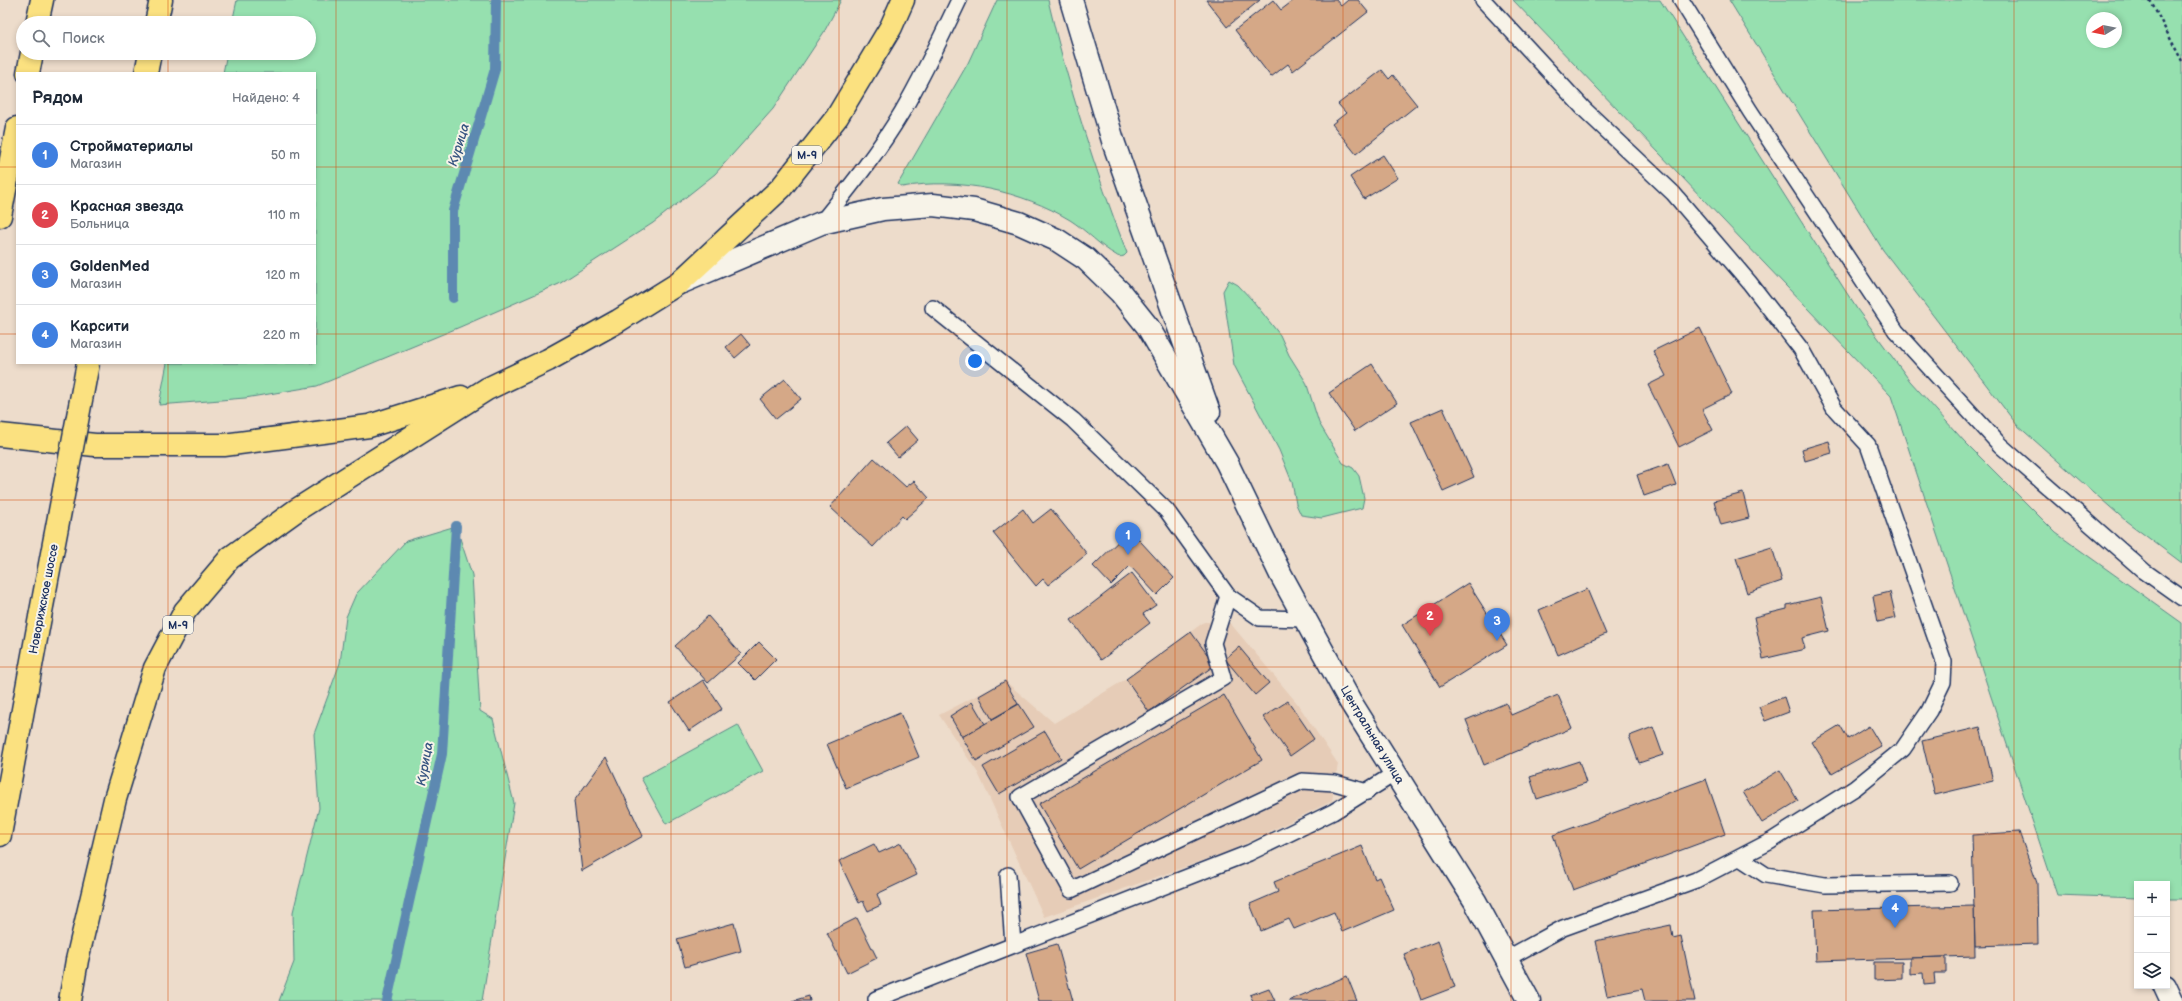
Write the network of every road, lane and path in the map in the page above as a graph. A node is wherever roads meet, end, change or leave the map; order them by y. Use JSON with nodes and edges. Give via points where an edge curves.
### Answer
{"nodes":[{"id":1,"x":42,"y":0,"type":"edge"},
{"id":2,"x":161,"y":0,"type":"edge"},
{"id":3,"x":903,"y":0,"type":"edge"},
{"id":4,"x":958,"y":0,"type":"edge"},
{"id":5,"x":1071,"y":0,"type":"edge"},
{"id":6,"x":1483,"y":0,"type":"edge"},
{"id":7,"x":1681,"y":0,"type":"edge"},
{"id":8,"x":2150,"y":0,"type":"edge"},
{"id":9,"x":39,"y":16,"type":"edge"},
{"id":10,"x":158,"y":16,"type":"edge"},
{"id":11,"x":31,"y":60,"type":"edge"},
{"id":12,"x":149,"y":60,"type":"edge"},
{"id":13,"x":2182,"y":61,"type":"edge"},
{"id":14,"x":28,"y":72,"type":"edge"},
{"id":15,"x":146,"y":72,"type":"edge"},
{"id":16,"x":16,"y":133,"type":"edge"},
{"id":17,"x":0,"y":216,"type":"edge"},
{"id":18,"x":821,"y":223,"type":"junction"},
{"id":19,"x":679,"y":283,"type":"junction"},
{"id":20,"x":933,"y":308,"type":"dead end"},
{"id":21,"x":88,"y":364,"type":"edge"},
{"id":22,"x":487,"y":389,"type":"junction"},
{"id":23,"x":0,"y":436,"type":"edge"},
{"id":24,"x":1227,"y":463,"type":"junction"},
{"id":25,"x":1228,"y":596,"type":"junction"},
{"id":26,"x":2182,"y":598,"type":"edge"},
{"id":27,"x":1305,"y":619,"type":"junction"},
{"id":28,"x":1394,"y":774,"type":"junction"},
{"id":29,"x":1367,"y":792,"type":"junction"},
{"id":30,"x":0,"y":835,"type":"edge"},
{"id":31,"x":1740,"y":858,"type":"junction"},
{"id":32,"x":1008,"y":875,"type":"dead end"},
{"id":33,"x":1950,"y":883,"type":"dead end"},
{"id":34,"x":1013,"y":945,"type":"junction"},
{"id":35,"x":1506,"y":958,"type":"junction"},
{"id":36,"x":2166,"y":989,"type":"edge"},
{"id":37,"x":876,"y":999,"type":"dead end"},
{"id":38,"x":70,"y":1001,"type":"edge"},
{"id":39,"x":1529,"y":1001,"type":"edge"},
{"id":40,"x":2172,"y":1001,"type":"edge"}],
"edges":[{"from":1,"to":9,"type":"main road"},
{"from":2,"to":10,"type":"main road"},
{"from":3,"to":19,"type":"main road","number":"М-9","via":[[891,27],[837,117],[781,188]]},
{"from":4,"to":18,"type":"lane","via":[[938,46],[902,112],[864,170]]},
{"from":5,"to":24,"type":"main road","via":[[1114,144]]},
{"from":6,"to":31,"type":"lane","via":[[1585,110],[1673,193],[1749,282],[1801,349],[1834,408],[1868,445],[1944,662],[1943,682],[1929,711],[1903,749],[1855,788]]},
{"from":7,"to":26,"type":"lane","via":[[1750,111],[1896,331],[2000,445],[2144,571]]},
{"from":8,"to":13,"type":"path"},
{"from":11,"to":14,"type":"main road"},
{"from":12,"to":15,"type":"main road"},
{"from":16,"to":17,"type":"main road"},
{"from":18,"to":19,"type":"main road","number":"М-9"},
{"from":18,"to":24,"type":"main road","number":"М-9","via":[[883,209],[933,205],[974,210],[1019,223],[1057,240],[1086,259],[1120,292],[1148,327]]},
{"from":19,"to":22,"type":"main road","number":"М-9","via":[[618,321]]},
{"from":20,"to":25,"type":"lane","via":[[1073,420],[1167,511]]},
{"from":21,"to":30,"type":"main road","name":"Новорижское шоссе","bridge":true},
{"from":22,"to":23,"type":"main road","number":"М-9","via":[[369,426],[224,445],[95,445]]},
{"from":22,"to":38,"type":"main road","number":"М-9","via":[[298,509],[230,558],[185,611],[156,668],[115,799],[77,960]]},
{"from":24,"to":27,"type":"main road","name":"Центральная улица"},
{"from":25,"to":27,"type":"lane","via":[[1260,618]]},
{"from":25,"to":29,"type":"lane","via":[[1213,644],[1223,678],[1020,797],[1071,890],[1302,780],[1335,783]]},
{"from":27,"to":28,"type":"main road","name":"Центральная улица"},
{"from":28,"to":29,"type":"lane"},
{"from":28,"to":35,"type":"main road","name":"Центральная улица","via":[[1474,901]]},
{"from":29,"to":34,"type":"lane","via":[[1333,812],[1249,853]]},
{"from":31,"to":33,"type":"lane","via":[[1766,875],[1825,886]]},
{"from":31,"to":35,"type":"lane","via":[[1696,880],[1564,928]]},
{"from":32,"to":34,"type":"lane"},
{"from":34,"to":37,"type":"lane"},
{"from":35,"to":39,"type":"main road","name":"Центральная улица"},
{"from":36,"to":40,"type":"main road"}]}
